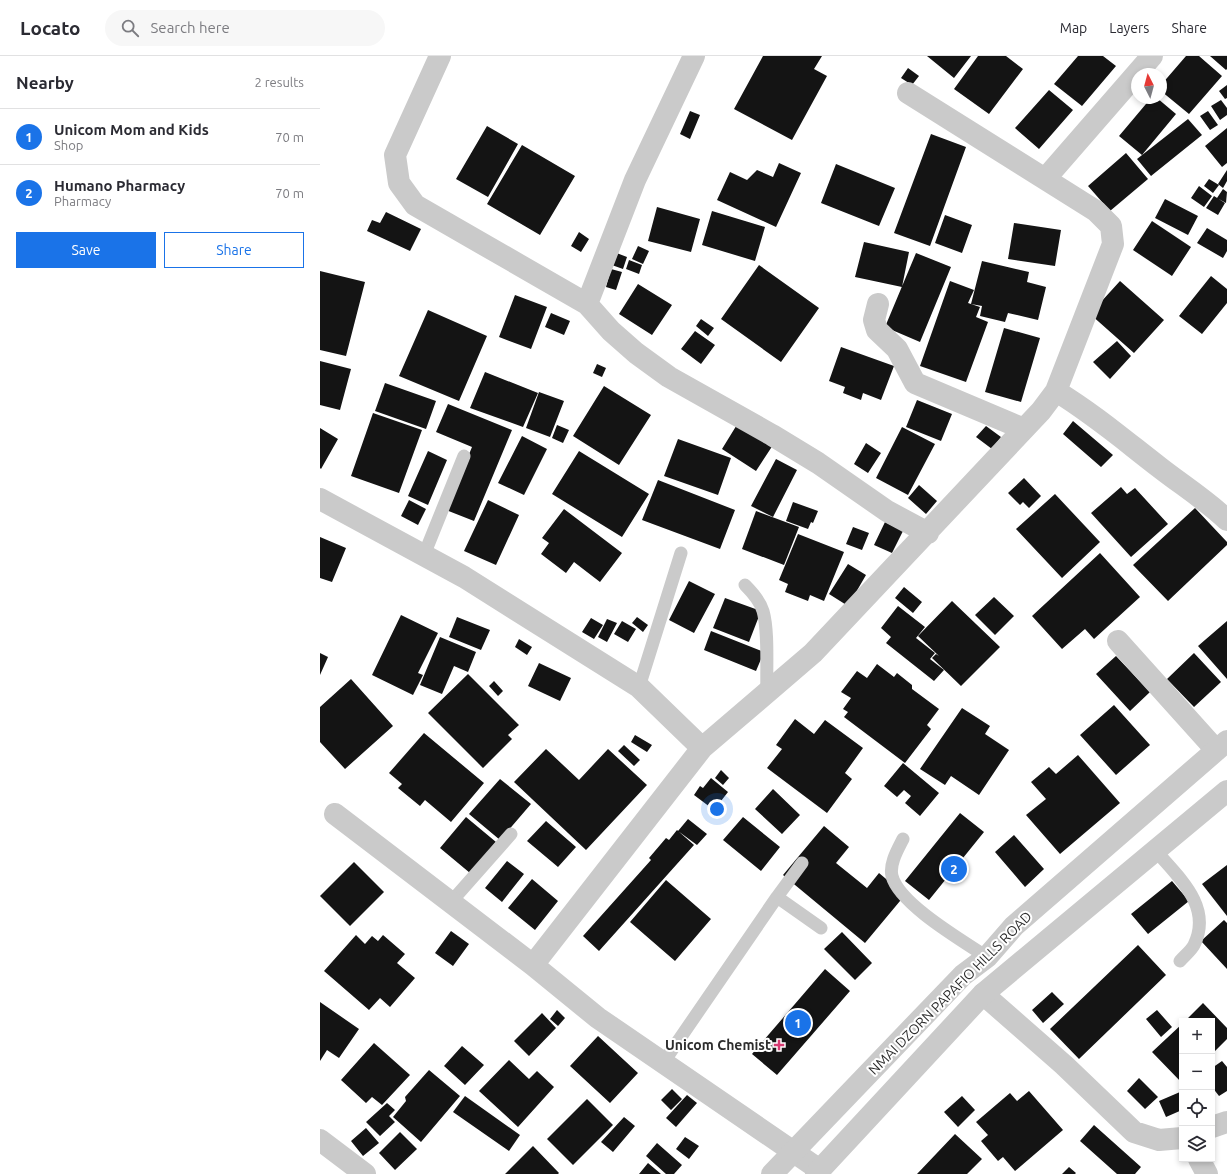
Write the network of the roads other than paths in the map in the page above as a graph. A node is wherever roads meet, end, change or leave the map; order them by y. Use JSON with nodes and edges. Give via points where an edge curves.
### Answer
{"nodes":[{"id":1,"x":440,"y":56,"type":"edge"},
{"id":2,"x":694,"y":56,"type":"edge"},
{"id":3,"x":1152,"y":56,"type":"edge"},
{"id":4,"x":908,"y":93,"type":"dead end"},
{"id":5,"x":1045,"y":179,"type":"junction"},
{"id":6,"x":587,"y":304,"type":"junction"},
{"id":7,"x":878,"y":304,"type":"dead end"},
{"id":8,"x":1056,"y":391,"type":"junction"},
{"id":9,"x":1024,"y":429,"type":"junction"},
{"id":10,"x":464,"y":456,"type":"dead end"},
{"id":11,"x":320,"y":499,"type":"edge"},
{"id":12,"x":1227,"y":520,"type":"edge"},
{"id":13,"x":928,"y":533,"type":"junction"},
{"id":14,"x":681,"y":553,"type":"dead end"},
{"id":15,"x":424,"y":555,"type":"junction"},
{"id":16,"x":746,"y":585,"type":"dead end"},
{"id":17,"x":1118,"y":641,"type":"dead end"},
{"id":18,"x":639,"y":688,"type":"junction"},
{"id":19,"x":767,"y":692,"type":"junction"},
{"id":20,"x":1222,"y":746,"type":"edge"},
{"id":21,"x":702,"y":748,"type":"junction"},
{"id":22,"x":1227,"y":791,"type":"edge"},
{"id":23,"x":335,"y":814,"type":"dead end"},
{"id":24,"x":511,"y":834,"type":"dead end"},
{"id":25,"x":904,"y":839,"type":"dead end"},
{"id":26,"x":1156,"y":851,"type":"junction"},
{"id":27,"x":802,"y":863,"type":"dead end"},
{"id":28,"x":777,"y":897,"type":"junction"},
{"id":29,"x":451,"y":902,"type":"junction"},
{"id":30,"x":821,"y":928,"type":"dead end"},
{"id":31,"x":986,"y":957,"type":"junction"},
{"id":32,"x":1180,"y":961,"type":"dead end"},
{"id":33,"x":534,"y":965,"type":"junction"},
{"id":34,"x":983,"y":994,"type":"junction"},
{"id":35,"x":663,"y":1063,"type":"junction"},
{"id":36,"x":1227,"y":1122,"type":"edge"},
{"id":37,"x":1215,"y":1127,"type":"edge"},
{"id":38,"x":1179,"y":1138,"type":"edge"},
{"id":39,"x":320,"y":1140,"type":"edge"},
{"id":40,"x":794,"y":1150,"type":"junction"},
{"id":41,"x":1201,"y":1162,"type":"edge"},
{"id":42,"x":818,"y":1172,"type":"edge"},
{"id":43,"x":365,"y":1174,"type":"edge"},
{"id":44,"x":772,"y":1174,"type":"edge"},
{"id":45,"x":1207,"y":1174,"type":"edge"}],
"edges":[{"from":1,"to":6,"type":"street","via":[[395,155],[399,182],[415,205]]},
{"from":2,"to":6,"type":"street","via":[[635,180]]},
{"from":3,"to":5,"type":"street"},
{"from":4,"to":5,"type":"street"},
{"from":5,"to":8,"type":"street","via":[[1096,211],[1111,226],[1113,244]]},
{"from":6,"to":13,"type":"street","via":[[616,336],[670,377],[772,435],[818,463],[887,511]]},
{"from":7,"to":9,"type":"street","via":[[874,320],[877,330],[897,349],[915,383]]},
{"from":8,"to":9,"type":"street"},
{"from":8,"to":12,"type":"street","via":[[1088,410]]},
{"from":9,"to":13,"type":"street"},
{"from":10,"to":15,"type":"lane"},
{"from":11,"to":15,"type":"street"},
{"from":13,"to":19,"type":"street","via":[[813,653]]},
{"from":14,"to":18,"type":"lane"},
{"from":15,"to":18,"type":"street","via":[[464,577]]},
{"from":16,"to":19,"type":"lane","via":[[763,610]]},
{"from":17,"to":20,"type":"street"},
{"from":18,"to":21,"type":"street"},
{"from":19,"to":21,"type":"street"},
{"from":20,"to":31,"type":"street","name":"NMAI DZORN PAPAFIO HILLS ROAD","via":[[1014,926]]},
{"from":21,"to":33,"type":"street"},
{"from":22,"to":26,"type":"street","name":"NMAI DZORN PAPAFIO HILLS ROAD"},
{"from":23,"to":29,"type":"street"},
{"from":24,"to":29,"type":"lane"},
{"from":25,"to":31,"type":"lane","via":[[895,856],[892,876],[899,889],[916,908]]},
{"from":26,"to":32,"type":"lane","via":[[1184,882],[1197,906],[1199,925],[1194,946]]},
{"from":26,"to":34,"type":"street","name":"NMAI DZORN PAPAFIO HILLS ROAD"},
{"from":27,"to":28,"type":"lane"},
{"from":28,"to":30,"type":"lane"},
{"from":28,"to":35,"type":"lane"},
{"from":29,"to":33,"type":"street"},
{"from":31,"to":40,"type":"street","name":"NMAI DZORN PAPAFIO HILLS ROAD","via":[[963,975]]},
{"from":33,"to":35,"type":"street","via":[[598,1018]]},
{"from":34,"to":38,"type":"street","via":[[1134,1132],[1159,1140]]},
{"from":34,"to":42,"type":"street","name":"NMAI DZORN PAPAFIO HILLS ROAD"},
{"from":35,"to":40,"type":"street"},
{"from":36,"to":37,"type":"street"},
{"from":39,"to":43,"type":"street"},
{"from":40,"to":42,"type":"street"},
{"from":40,"to":44,"type":"street","name":"NMAI DZORN PAPAFIO HILLS ROAD"},
{"from":41,"to":45,"type":"street"}]}
